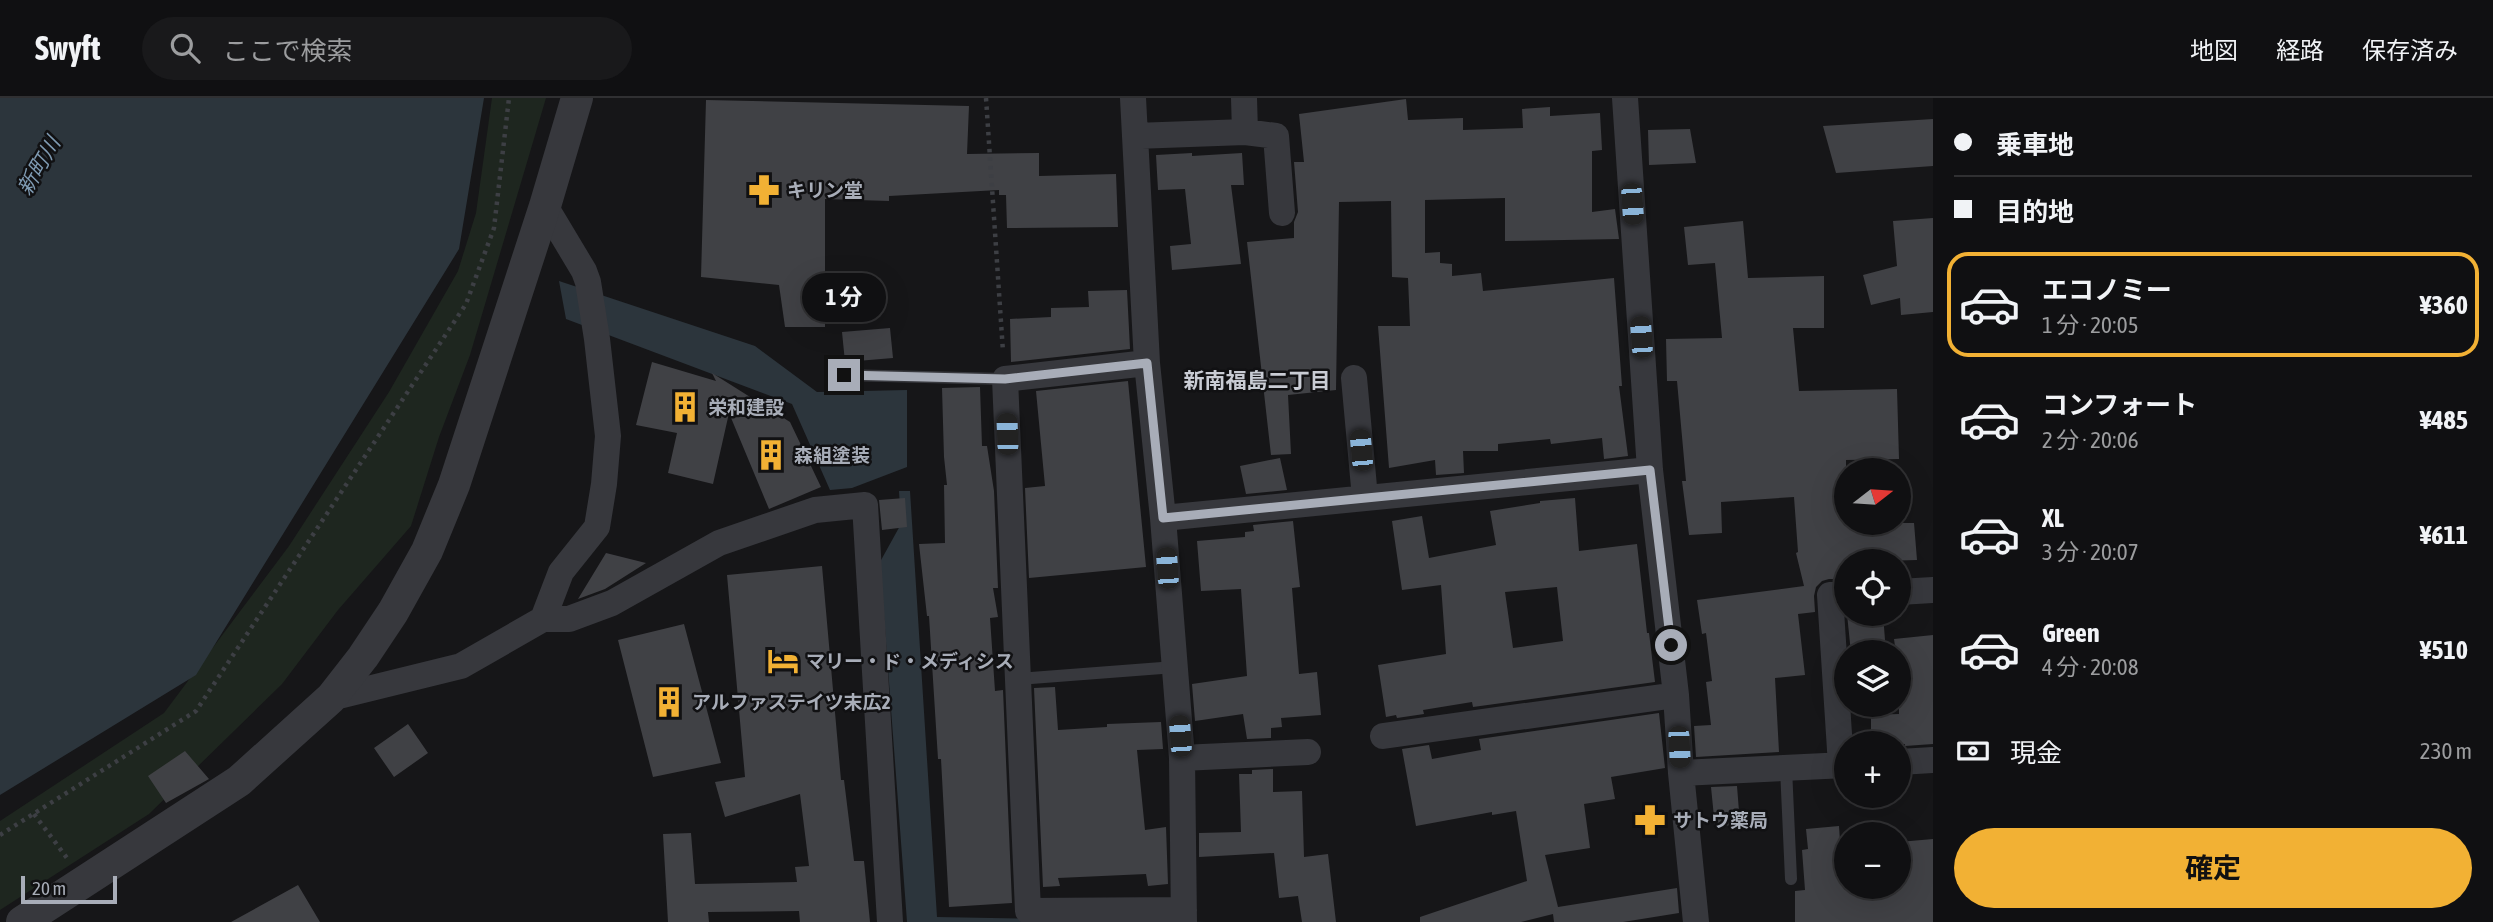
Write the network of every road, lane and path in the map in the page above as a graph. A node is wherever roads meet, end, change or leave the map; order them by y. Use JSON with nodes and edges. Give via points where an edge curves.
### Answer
{"nodes":[{"id":1,"x":509,"y":98,"type":"edge"},
{"id":2,"x":578,"y":98,"type":"edge"},
{"id":3,"x":986,"y":98,"type":"edge"},
{"id":4,"x":1133,"y":98,"type":"edge"},
{"id":5,"x":1244,"y":98,"type":"edge"},
{"id":6,"x":1625,"y":98,"type":"edge"},
{"id":7,"x":1245,"y":132,"type":"junction"},
{"id":8,"x":1135,"y":136,"type":"junction"},
{"id":9,"x":545,"y":206,"type":"junction"},
{"id":10,"x":1282,"y":213,"type":"dead end"},
{"id":11,"x":1147,"y":363,"type":"junction"},
{"id":12,"x":844,"y":375,"type":"dead end"},
{"id":13,"x":1005,"y":379,"type":"junction"},
{"id":14,"x":1354,"y":379,"type":"dead end"},
{"id":15,"x":1650,"y":470,"type":"junction"},
{"id":16,"x":1365,"y":498,"type":"junction"},
{"id":17,"x":1163,"y":518,"type":"junction"},
{"id":18,"x":1933,"y":590,"type":"edge"},
{"id":19,"x":1911,"y":591,"type":"edge"},
{"id":20,"x":1834,"y":595,"type":"edge"},
{"id":21,"x":543,"y":619,"type":"junction"},
{"id":22,"x":1175,"y":667,"type":"junction"},
{"id":23,"x":1018,"y":679,"type":"junction"},
{"id":24,"x":1676,"y":695,"type":"junction"},
{"id":25,"x":331,"y":698,"type":"junction"},
{"id":26,"x":1841,"y":731,"type":"edge"},
{"id":27,"x":1383,"y":736,"type":"dead end"},
{"id":28,"x":1308,"y":752,"type":"dead end"},
{"id":29,"x":1182,"y":758,"type":"junction"},
{"id":30,"x":1933,"y":760,"type":"edge"},
{"id":31,"x":1911,"y":761,"type":"edge"},
{"id":32,"x":1834,"y":766,"type":"edge"},
{"id":33,"x":1786,"y":768,"type":"junction"},
{"id":34,"x":1681,"y":773,"type":"junction"},
{"id":35,"x":34,"y":814,"type":"junction"},
{"id":36,"x":0,"y":835,"type":"edge"},
{"id":37,"x":1791,"y":878,"type":"dead end"},
{"id":38,"x":85,"y":882,"type":"junction"},
{"id":39,"x":1184,"y":917,"type":"edge"},
{"id":40,"x":22,"y":922,"type":"edge"},
{"id":41,"x":890,"y":922,"type":"edge"},
{"id":42,"x":1696,"y":922,"type":"edge"}],
"edges":[{"from":1,"to":35,"type":"path","via":[[494,228],[466,304],[196,711]]},
{"from":2,"to":9,"type":"street"},
{"from":3,"to":13,"type":"path"},
{"from":4,"to":8,"type":"street"},
{"from":5,"to":7,"type":"street"},
{"from":6,"to":15,"type":"street"},
{"from":7,"to":8,"type":"street"},
{"from":7,"to":10,"type":"street","via":[[1276,136]]},
{"from":8,"to":11,"type":"street"},
{"from":9,"to":21,"type":"street","via":[[588,282],[608,436],[597,527],[561,572]]},
{"from":9,"to":25,"type":"street","via":[[454,485],[427,551],[393,612]]},
{"from":11,"to":13,"type":"street"},
{"from":11,"to":17,"type":"street"},
{"from":12,"to":13,"type":"lane"},
{"from":13,"to":23,"type":"street"},
{"from":14,"to":16,"type":"street"},
{"from":15,"to":16,"type":"street"},
{"from":15,"to":24,"type":"street"},
{"from":16,"to":17,"type":"street"},
{"from":17,"to":22,"type":"street"},
{"from":18,"to":19,"type":"street"},
{"from":20,"to":26,"type":"street","via":[[1830,595]]},
{"from":21,"to":25,"type":"street","via":[[461,666]]},
{"from":21,"to":41,"type":"street","via":[[569,619],[612,603],[719,543],[815,510],[865,505]]},
{"from":22,"to":23,"type":"lane"},
{"from":22,"to":29,"type":"street"},
{"from":23,"to":39,"type":"street","via":[[1028,911]]},
{"from":24,"to":27,"type":"street"},
{"from":24,"to":34,"type":"street"},
{"from":25,"to":38,"type":"street","via":[[239,780]]},
{"from":28,"to":29,"type":"street"},
{"from":29,"to":39,"type":"street"},
{"from":30,"to":31,"type":"street"},
{"from":32,"to":33,"type":"street"},
{"from":33,"to":34,"type":"street"},
{"from":33,"to":37,"type":"lane"},
{"from":34,"to":42,"type":"street"},
{"from":35,"to":36,"type":"path"},
{"from":35,"to":38,"type":"path"},
{"from":38,"to":40,"type":"street"}]}
